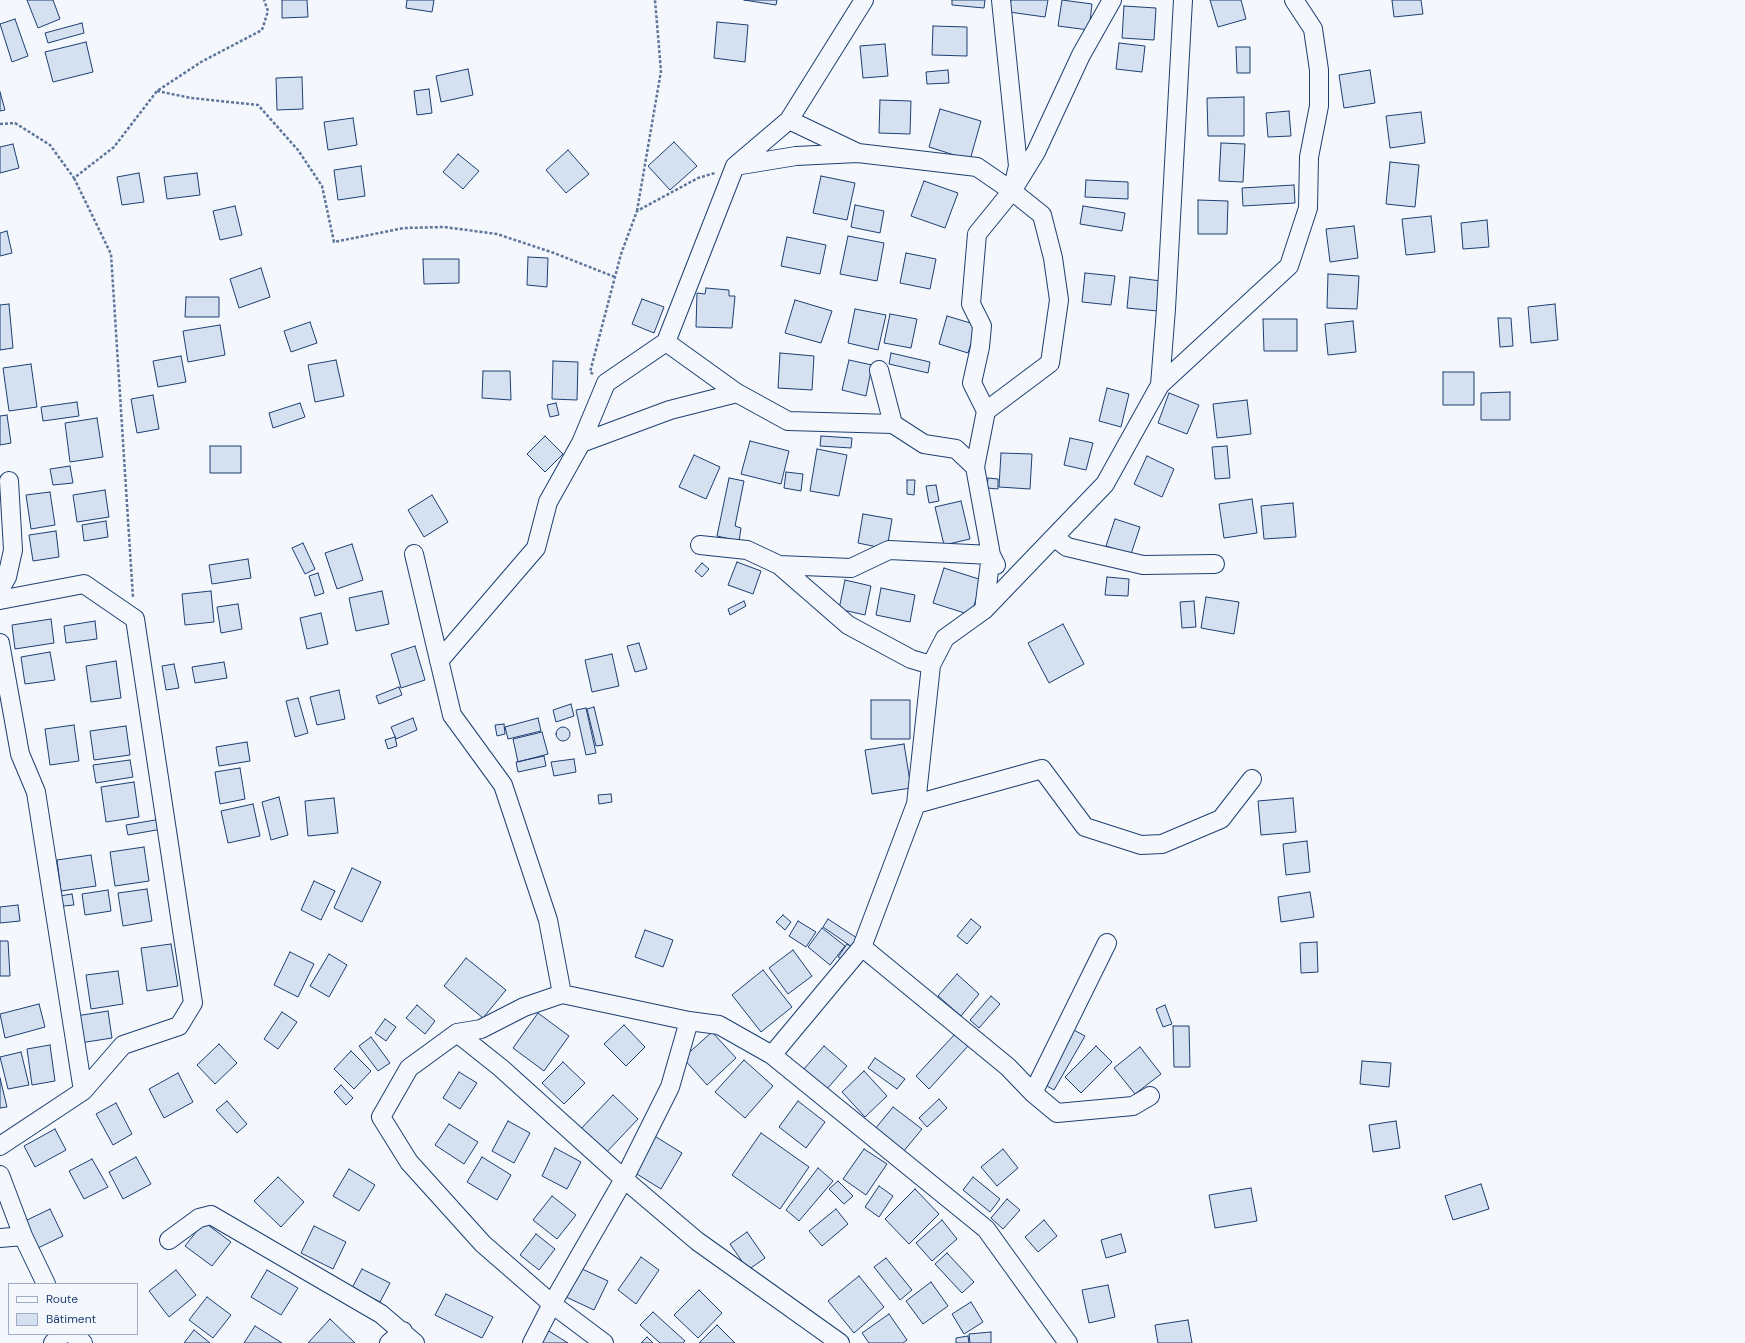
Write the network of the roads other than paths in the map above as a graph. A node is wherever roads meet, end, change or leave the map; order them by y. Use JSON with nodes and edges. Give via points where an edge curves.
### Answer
{"nodes":[{"id":1,"x":864,"y":0,"type":"edge"},
{"id":2,"x":1001,"y":0,"type":"edge"},
{"id":3,"x":1112,"y":0,"type":"edge"},
{"id":4,"x":1183,"y":0,"type":"edge"},
{"id":5,"x":1294,"y":0,"type":"edge"},
{"id":6,"x":789,"y":120,"type":"junction"},
{"id":7,"x":858,"y":153,"type":"junction"},
{"id":8,"x":735,"y":166,"type":"junction"},
{"id":9,"x":1012,"y":191,"type":"junction"},
{"id":10,"x":666,"y":342,"type":"junction"},
{"id":11,"x":879,"y":370,"type":"dead end"},
{"id":12,"x":1160,"y":385,"type":"junction"},
{"id":13,"x":737,"y":393,"type":"junction"},
{"id":14,"x":986,"y":411,"type":"junction"},
{"id":15,"x":893,"y":424,"type":"junction"},
{"id":16,"x":581,"y":443,"type":"junction"},
{"id":17,"x":975,"y":467,"type":"junction"},
{"id":18,"x":9,"y":481,"type":"dead end"},
{"id":19,"x":1054,"y":537,"type":"junction"},
{"id":20,"x":700,"y":545,"type":"dead end"},
{"id":21,"x":414,"y":554,"type":"dead end"},
{"id":22,"x":991,"y":555,"type":"junction"},
{"id":23,"x":1215,"y":564,"type":"dead end"},
{"id":24,"x":779,"y":565,"type":"junction"},
{"id":25,"x":1006,"y":587,"type":"junction"},
{"id":26,"x":0,"y":589,"type":"edge"},
{"id":27,"x":0,"y":600,"type":"edge"},
{"id":28,"x":984,"y":610,"type":"junction"},
{"id":29,"x":0,"y":643,"type":"edge"},
{"id":30,"x":439,"y":661,"type":"junction"},
{"id":31,"x":931,"y":666,"type":"junction"},
{"id":32,"x":1252,"y":779,"type":"dead end"},
{"id":33,"x":916,"y":804,"type":"junction"},
{"id":34,"x":1107,"y":943,"type":"dead end"},
{"id":35,"x":862,"y":947,"type":"junction"},
{"id":36,"x":562,"y":994,"type":"junction"},
{"id":37,"x":689,"y":1021,"type":"junction"},
{"id":38,"x":457,"y":1033,"type":"junction"},
{"id":39,"x":772,"y":1055,"type":"junction"},
{"id":40,"x":83,"y":1091,"type":"junction"},
{"id":41,"x":1032,"y":1092,"type":"junction"},
{"id":42,"x":1150,"y":1096,"type":"dead end"},
{"id":43,"x":0,"y":1146,"type":"edge"},
{"id":44,"x":0,"y":1175,"type":"edge"},
{"id":45,"x":624,"y":1179,"type":"junction"},
{"id":46,"x":23,"y":1236,"type":"junction"},
{"id":47,"x":0,"y":1238,"type":"edge"},
{"id":48,"x":169,"y":1240,"type":"dead end"},
{"id":49,"x":46,"y":1283,"type":"edge"},
{"id":50,"x":552,"y":1304,"type":"junction"},
{"id":51,"x":62,"y":1335,"type":"edge"},
{"id":52,"x":73,"y":1335,"type":"edge"},
{"id":53,"x":409,"y":1337,"type":"edge"},
{"id":54,"x":53,"y":1343,"type":"edge"},
{"id":55,"x":83,"y":1343,"type":"edge"},
{"id":56,"x":389,"y":1343,"type":"edge"},
{"id":57,"x":532,"y":1343,"type":"edge"},
{"id":58,"x":604,"y":1343,"type":"edge"},
{"id":59,"x":840,"y":1343,"type":"edge"},
{"id":60,"x":1068,"y":1343,"type":"edge"}],
"edges":[{"from":1,"to":6,"type":"street"},
{"from":2,"to":9,"type":"street","via":[[1018,166]]},
{"from":3,"to":9,"type":"street","via":[[1081,55],[1036,152]]},
{"from":4,"to":12,"type":"street"},
{"from":5,"to":12,"type":"street","via":[[1313,29],[1320,70],[1320,106],[1309,157],[1308,208],[1289,266]]},
{"from":6,"to":7,"type":"street"},
{"from":6,"to":8,"type":"street"},
{"from":7,"to":8,"type":"street","via":[[796,156]]},
{"from":7,"to":9,"type":"street","via":[[977,167]]},
{"from":8,"to":10,"type":"street"},
{"from":9,"to":14,"type":"street","via":[[977,234],[971,304],[982,326],[972,383]]},
{"from":9,"to":14,"type":"street","via":[[1042,215],[1053,258],[1059,300],[1050,363]]},
{"from":10,"to":13,"type":"street"},
{"from":10,"to":16,"type":"street","via":[[606,383]]},
{"from":11,"to":15,"type":"street"},
{"from":12,"to":19,"type":"street","via":[[1106,484]]},
{"from":13,"to":15,"type":"street","via":[[788,421]]},
{"from":13,"to":16,"type":"street","via":[[670,410]]},
{"from":14,"to":17,"type":"street"},
{"from":15,"to":17,"type":"street","via":[[924,444],[956,449]]},
{"from":16,"to":30,"type":"street","via":[[548,502],[536,548]]},
{"from":17,"to":22,"type":"street"},
{"from":18,"to":26,"type":"street","via":[[13,550],[7,577]]},
{"from":19,"to":23,"type":"street","via":[[1067,547],[1143,565]]},
{"from":19,"to":25,"type":"street"},
{"from":20,"to":24,"type":"street","via":[[747,550]]},
{"from":21,"to":30,"type":"street"},
{"from":22,"to":24,"type":"street","via":[[889,550],[851,568]]},
{"from":22,"to":25,"type":"street"},
{"from":22,"to":28,"type":"street"},
{"from":24,"to":31,"type":"street","via":[[848,625],[910,659]]},
{"from":25,"to":28,"type":"street"},
{"from":27,"to":40,"type":"street","via":[[84,584],[135,619],[193,1004],[179,1026],[122,1045]]},
{"from":28,"to":31,"type":"street","via":[[945,638]]},
{"from":29,"to":40,"type":"street","via":[[20,754],[36,792]]},
{"from":30,"to":36,"type":"street","via":[[452,715],[502,784],[548,920]]},
{"from":31,"to":33,"type":"street"},
{"from":32,"to":33,"type":"street","via":[[1220,819],[1162,844],[1142,845],[1085,827],[1042,769]]},
{"from":33,"to":35,"type":"street"},
{"from":34,"to":41,"type":"street"},
{"from":35,"to":39,"type":"street"},
{"from":35,"to":41,"type":"street","via":[[1008,1067]]},
{"from":36,"to":37,"type":"street"},
{"from":36,"to":38,"type":"street","via":[[524,1007],[480,1029]]},
{"from":37,"to":39,"type":"street","via":[[719,1025]]},
{"from":37,"to":45,"type":"street","via":[[670,1087]]},
{"from":38,"to":45,"type":"street","via":[[502,1068]]},
{"from":38,"to":50,"type":"street","via":[[409,1068],[381,1117],[408,1162],[483,1244]]},
{"from":39,"to":60,"type":"street","via":[[986,1229]]},
{"from":40,"to":43,"type":"street"},
{"from":41,"to":42,"type":"street","via":[[1057,1113],[1133,1106]]},
{"from":44,"to":46,"type":"street"},
{"from":45,"to":50,"type":"street"},
{"from":45,"to":59,"type":"street","via":[[697,1242]]},
{"from":46,"to":47,"type":"street"},
{"from":46,"to":49,"type":"street"},
{"from":48,"to":53,"type":"street","via":[[199,1218],[211,1215],[381,1314]]},
{"from":50,"to":57,"type":"street"},
{"from":50,"to":58,"type":"street"},
{"from":51,"to":54,"type":"street"},
{"from":52,"to":55,"type":"street"},
{"from":53,"to":56,"type":"street"}]}
